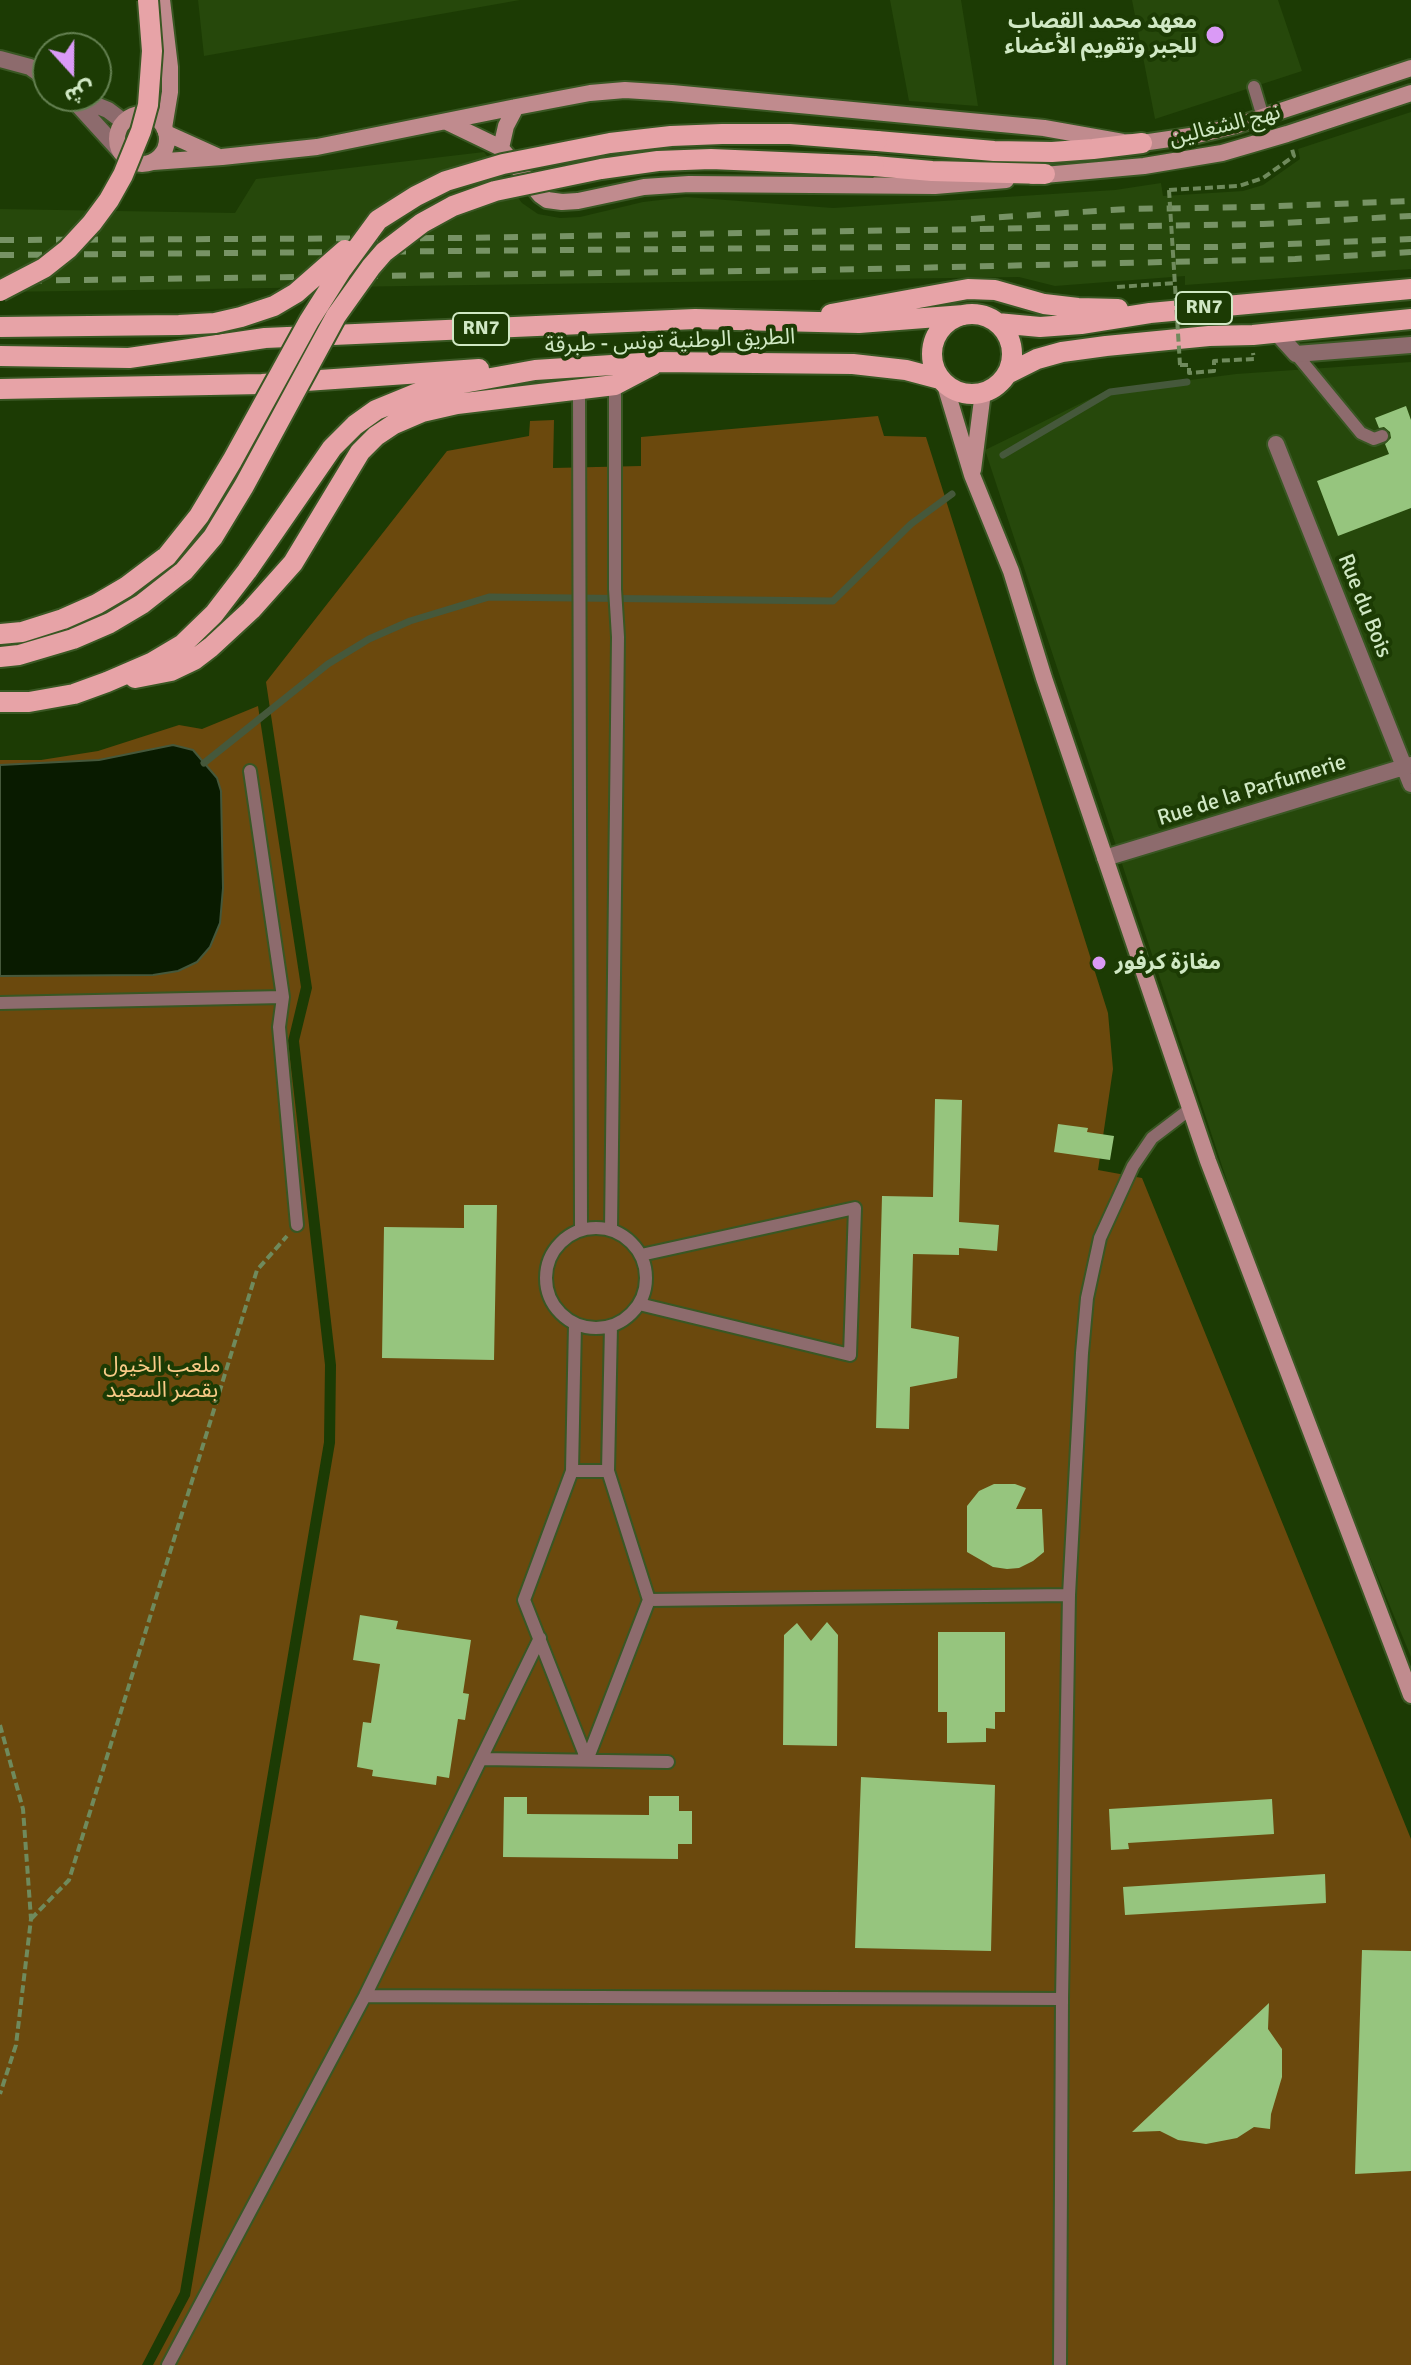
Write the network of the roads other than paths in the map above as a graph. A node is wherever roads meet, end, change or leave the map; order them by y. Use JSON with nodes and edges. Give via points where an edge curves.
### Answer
{"nodes":[{"id":1,"x":139,"y":0,"type":"edge"},
{"id":2,"x":148,"y":0,"type":"edge"},
{"id":3,"x":162,"y":0,"type":"edge"},
{"id":4,"x":0,"y":59,"type":"edge"},
{"id":5,"x":32,"y":68,"type":"edge"},
{"id":6,"x":1411,"y":68,"type":"edge"},
{"id":7,"x":1254,"y":87,"type":"dead end"},
{"id":8,"x":1411,"y":93,"type":"edge"},
{"id":9,"x":516,"y":107,"type":"junction"},
{"id":10,"x":112,"y":111,"type":"edge"},
{"id":11,"x":85,"y":112,"type":"edge"},
{"id":12,"x":1263,"y":117,"type":"junction"},
{"id":13,"x":131,"y":118,"type":"junction"},
{"id":14,"x":447,"y":122,"type":"junction"},
{"id":15,"x":165,"y":131,"type":"junction"},
{"id":16,"x":1142,"y":143,"type":"junction"},
{"id":17,"x":501,"y":148,"type":"junction"},
{"id":18,"x":119,"y":150,"type":"junction"},
{"id":19,"x":222,"y":157,"type":"junction"},
{"id":20,"x":153,"y":162,"type":"junction"},
{"id":21,"x":1045,"y":174,"type":"junction"},
{"id":22,"x":378,"y":220,"type":"junction"},
{"id":23,"x":1411,"y":289,"type":"edge"},
{"id":24,"x":0,"y":291,"type":"edge"},
{"id":25,"x":1150,"y":313,"type":"junction"},
{"id":26,"x":964,"y":315,"type":"junction"},
{"id":27,"x":1411,"y":319,"type":"edge"},
{"id":28,"x":794,"y":321,"type":"junction"},
{"id":29,"x":997,"y":323,"type":"junction"},
{"id":30,"x":0,"y":327,"type":"edge"},
{"id":31,"x":1276,"y":332,"type":"junction"},
{"id":32,"x":1411,"y":345,"type":"edge"},
{"id":33,"x":1296,"y":354,"type":"junction"},
{"id":34,"x":0,"y":356,"type":"edge"},
{"id":35,"x":129,"y":358,"type":"junction"},
{"id":36,"x":658,"y":362,"type":"junction"},
{"id":37,"x":0,"y":369,"type":"edge"},
{"id":38,"x":535,"y":370,"type":"junction"},
{"id":39,"x":1007,"y":374,"type":"junction"},
{"id":40,"x":943,"y":382,"type":"junction"},
{"id":41,"x":615,"y":385,"type":"junction"},
{"id":42,"x":0,"y":389,"type":"edge"},
{"id":43,"x":579,"y":391,"type":"junction"},
{"id":44,"x":983,"y":392,"type":"junction"},
{"id":45,"x":1382,"y":436,"type":"dead end"},
{"id":46,"x":1276,"y":444,"type":"dead end"},
{"id":47,"x":972,"y":475,"type":"junction"},
{"id":48,"x":0,"y":634,"type":"edge"},
{"id":49,"x":0,"y":657,"type":"edge"},
{"id":50,"x":107,"y":682,"type":"junction"},
{"id":51,"x":0,"y":702,"type":"edge"},
{"id":52,"x":1408,"y":766,"type":"edge"},
{"id":53,"x":250,"y":771,"type":"dead end"},
{"id":54,"x":1411,"y":784,"type":"edge"},
{"id":55,"x":1105,"y":858,"type":"junction"},
{"id":56,"x":283,"y":997,"type":"junction"},
{"id":57,"x":0,"y":1003,"type":"edge"},
{"id":58,"x":1190,"y":1109,"type":"junction"},
{"id":59,"x":297,"y":1225,"type":"road end"},
{"id":60,"x":581,"y":1229,"type":"junction"},
{"id":61,"x":611,"y":1229,"type":"junction"},
{"id":62,"x":641,"y":1255,"type":"junction"},
{"id":63,"x":639,"y":1304,"type":"junction"},
{"id":64,"x":575,"y":1324,"type":"junction"},
{"id":65,"x":611,"y":1326,"type":"junction"},
{"id":66,"x":572,"y":1471,"type":"junction"},
{"id":67,"x":608,"y":1471,"type":"junction"},
{"id":68,"x":1069,"y":1595,"type":"junction"},
{"id":69,"x":649,"y":1600,"type":"junction"},
{"id":70,"x":540,"y":1638,"type":"junction"},
{"id":71,"x":1411,"y":1695,"type":"edge"},
{"id":72,"x":482,"y":1759,"type":"junction"},
{"id":73,"x":587,"y":1760,"type":"junction"},
{"id":74,"x":668,"y":1762,"type":"dead end"},
{"id":75,"x":365,"y":1996,"type":"junction"},
{"id":76,"x":1062,"y":1999,"type":"junction"},
{"id":77,"x":168,"y":2365,"type":"edge"},
{"id":78,"x":1060,"y":2365,"type":"edge"}],
"edges":[{"from":1,"to":13,"type":"street","via":[[145,34],[144,88]]},
{"from":2,"to":24,"type":"main road","bridge":true,"via":[[148,105],[123,175],[68,249]]},
{"from":3,"to":15,"type":"street","via":[[170,67]]},
{"from":4,"to":5,"type":"street"},
{"from":6,"to":12,"type":"street"},
{"from":7,"to":12,"type":"lane"},
{"from":8,"to":21,"type":"street","name":"نهج الشغالين","via":[[1222,153]]},
{"from":9,"to":14,"type":"street"},
{"from":9,"to":16,"type":"street","via":[[625,90],[1044,128]]},
{"from":9,"to":17,"type":"street"},
{"from":10,"to":13,"type":"street"},
{"from":11,"to":18,"type":"street"},
{"from":12,"to":16,"type":"street"},
{"from":13,"to":15,"type":"street","via":[[152,116]]},
{"from":13,"to":18,"type":"street","via":[[118,130]]},
{"from":14,"to":17,"type":"street"},
{"from":14,"to":19,"type":"street","via":[[317,147]]},
{"from":15,"to":19,"type":"street"},
{"from":15,"to":20,"type":"street","via":[[164,150]]},
{"from":16,"to":22,"type":"main road","bridge":true,"via":[[1052,152],[790,134],[671,136],[503,164],[446,181]]},
{"from":17,"to":21,"type":"street","name":"نهج الشغالين","via":[[540,195],[562,202],[689,184],[935,186]]},
{"from":18,"to":20,"type":"street","via":[[133,163]]},
{"from":19,"to":20,"type":"street"},
{"from":21,"to":49,"type":"main road","bridge":true,"via":[[658,161],[495,191],[453,206],[384,252],[365,274],[336,316],[213,537],[184,571],[110,623],[73,639]]},
{"from":22,"to":30,"type":"main road","bridge":true,"via":[[296,293],[241,317],[179,325]]},
{"from":22,"to":48,"type":"main road","bridge":true,"via":[[321,301],[199,516],[167,556],[97,604],[22,632]]},
{"from":23,"to":25,"type":"main road","number":"RN7"},
{"from":25,"to":28,"type":"main road","number":"RN7","via":[[1044,304],[995,290],[968,289]]},
{"from":25,"to":29,"type":"main road","number":"RN7","via":[[1040,327]]},
{"from":26,"to":28,"type":"main road","name":"الطريق الوطنية تونس - طبرقة","number":"RN7","via":[[859,323]]},
{"from":26,"to":29,"type":"main road","number":"RN7","via":[[977,314]]},
{"from":26,"to":40,"type":"main road","via":[[936,335],[932,360]]},
{"from":27,"to":31,"type":"main road","number":"RN7"},
{"from":28,"to":35,"type":"main road","name":"الطريق الوطنية تونس - طبرقة","number":"RN7","via":[[695,319],[265,338]]},
{"from":29,"to":39,"type":"main road","via":[[1012,350]]},
{"from":31,"to":33,"type":"street"},
{"from":31,"to":39,"type":"main road","number":"RN7","via":[[1062,352]]},
{"from":32,"to":33,"type":"street"},
{"from":33,"to":45,"type":"lane","via":[[1361,433],[1374,439]]},
{"from":34,"to":35,"type":"main road","name":"الطريق الوطنية تونس - طبرقة","number":"RN7"},
{"from":35,"to":37,"type":"main road"},
{"from":36,"to":38,"type":"main road","name":"الطريق الوطنية تونس - طبرقة","number":"RN7"},
{"from":36,"to":40,"type":"main road","name":"الطريق الوطنية تونس - طبرقة","number":"RN7","via":[[853,364],[906,370]]},
{"from":36,"to":41,"type":"main road"},
{"from":38,"to":42,"type":"main road","via":[[471,369],[262,384]]},
{"from":38,"to":50,"type":"main road","name":"الطريق الوطنية تونس - طبرقة","number":"RN7","via":[[415,394],[355,425],[332,448],[214,614],[183,644]]},
{"from":39,"to":44,"type":"main road","number":"RN7"},
{"from":40,"to":44,"type":"main road","number":"RN7","via":[[969,394]]},
{"from":40,"to":47,"type":"street"},
{"from":41,"to":43,"type":"main road"},
{"from":41,"to":61,"type":"lane","via":[[618,637]]},
{"from":43,"to":50,"type":"main road","via":[[457,404],[394,424],[360,452],[293,563],[226,634],[184,665]]},
{"from":43,"to":60,"type":"lane"},
{"from":44,"to":47,"type":"street"},
{"from":46,"to":52,"type":"street","name":"Rue du Bois"},
{"from":47,"to":55,"type":"street","via":[[1011,571]]},
{"from":50,"to":51,"type":"main road","name":"الطريق الوطنية تونس - طبرقة","number":"RN7","via":[[29,702]]},
{"from":52,"to":54,"type":"street","name":"Rue du Bois"},
{"from":52,"to":55,"type":"street","name":"Rue de la Parfumerie"},
{"from":53,"to":56,"type":"lane"},
{"from":55,"to":58,"type":"street"},
{"from":56,"to":57,"type":"lane"},
{"from":56,"to":59,"type":"lane","via":[[279,1027]]},
{"from":58,"to":68,"type":"lane","via":[[1152,1138],[1100,1238],[1084,1326]]},
{"from":58,"to":71,"type":"street"},
{"from":60,"to":61,"type":"lane"},
{"from":60,"to":64,"type":"lane","via":[[554,1249],[545,1269],[553,1305]]},
{"from":61,"to":62,"type":"lane","via":[[628,1238]]},
{"from":62,"to":63,"type":"lane","via":[[646,1273]]},
{"from":62,"to":63,"type":"lane","via":[[855,1208],[850,1355]]},
{"from":63,"to":65,"type":"lane"},
{"from":64,"to":65,"type":"lane"},
{"from":64,"to":66,"type":"lane"},
{"from":65,"to":67,"type":"lane"},
{"from":66,"to":67,"type":"lane"},
{"from":66,"to":70,"type":"lane","via":[[524,1600]]},
{"from":67,"to":69,"type":"lane"},
{"from":68,"to":69,"type":"lane"},
{"from":68,"to":76,"type":"lane"},
{"from":69,"to":73,"type":"lane"},
{"from":70,"to":72,"type":"lane"},
{"from":70,"to":73,"type":"lane"},
{"from":72,"to":73,"type":"lane"},
{"from":72,"to":75,"type":"lane"},
{"from":73,"to":74,"type":"lane"},
{"from":75,"to":76,"type":"lane"},
{"from":75,"to":77,"type":"lane"},
{"from":76,"to":78,"type":"lane"}]}
